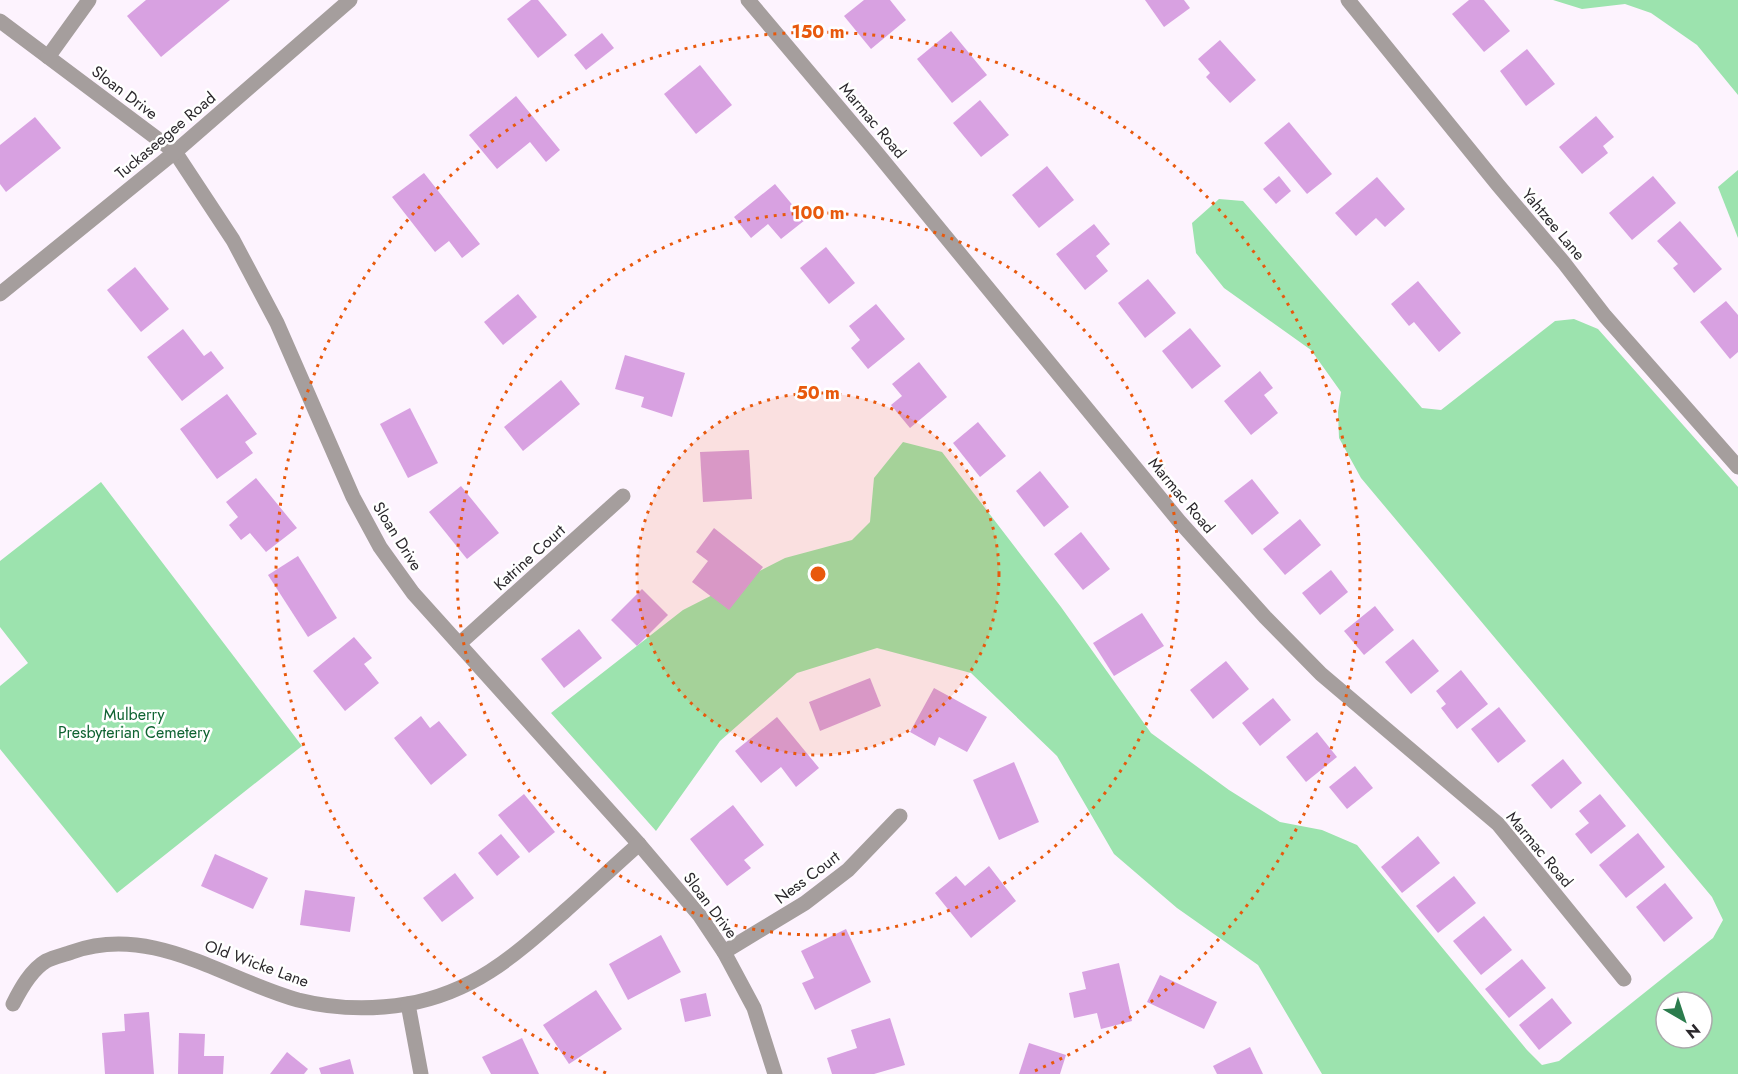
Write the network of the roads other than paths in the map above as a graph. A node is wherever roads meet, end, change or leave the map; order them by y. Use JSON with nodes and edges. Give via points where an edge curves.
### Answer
{"nodes":[{"id":1,"x":89,"y":0,"type":"edge"},
{"id":2,"x":350,"y":0,"type":"edge"},
{"id":3,"x":748,"y":0,"type":"edge"},
{"id":4,"x":1348,"y":0,"type":"edge"},
{"id":5,"x":0,"y":21,"type":"edge"},
{"id":6,"x":48,"y":57,"type":"junction"},
{"id":7,"x":175,"y":152,"type":"junction"},
{"id":8,"x":0,"y":294,"type":"edge"},
{"id":9,"x":1738,"y":467,"type":"edge"},
{"id":10,"x":623,"y":496,"type":"dead end"},
{"id":11,"x":459,"y":644,"type":"junction"},
{"id":12,"x":900,"y":816,"type":"dead end"},
{"id":13,"x":639,"y":844,"type":"junction"},
{"id":14,"x":724,"y":952,"type":"junction"},
{"id":15,"x":1624,"y":980,"type":"dead end"},
{"id":16,"x":14,"y":1004,"type":"dead end"},
{"id":17,"x":408,"y":1004,"type":"junction"},
{"id":18,"x":421,"y":1074,"type":"edge"},
{"id":19,"x":775,"y":1074,"type":"edge"}],
"edges":[{"from":1,"to":6,"type":"street"},
{"from":2,"to":7,"type":"street","name":"Tuckaseegee Road"},
{"from":3,"to":15,"type":"street","name":"Marmac Road","via":[[1179,521],[1321,674],[1498,824]]},
{"from":4,"to":9,"type":"street","name":"Yahtzee Lane","via":[[1605,316]]},
{"from":5,"to":6,"type":"street","name":"Sloan Drive"},
{"from":6,"to":7,"type":"street","name":"Sloan Drive"},
{"from":7,"to":8,"type":"street","name":"Tuckaseegee Road"},
{"from":7,"to":11,"type":"street","name":"Sloan Drive","via":[[233,240],[277,323],[353,497],[380,546],[413,593]]},
{"from":10,"to":11,"type":"street","name":"Katrine Court"},
{"from":11,"to":13,"type":"street","name":"Sloan Drive"},
{"from":12,"to":14,"type":"street","name":"Ness Court","via":[[848,870],[805,903]]},
{"from":13,"to":14,"type":"street","name":"Sloan Drive","via":[[700,916]]},
{"from":13,"to":17,"type":"street","name":"Old Wicke Lane","via":[[514,956],[483,977],[440,996]]},
{"from":14,"to":19,"type":"street","name":"Sloan Drive","via":[[754,1008]]},
{"from":16,"to":17,"type":"street","name":"Old Wicke Lane","via":[[23,984],[46,961],[80,949],[117,944],[154,948],[194,959],[300,1000],[338,1007]]},
{"from":17,"to":18,"type":"street"}]}
